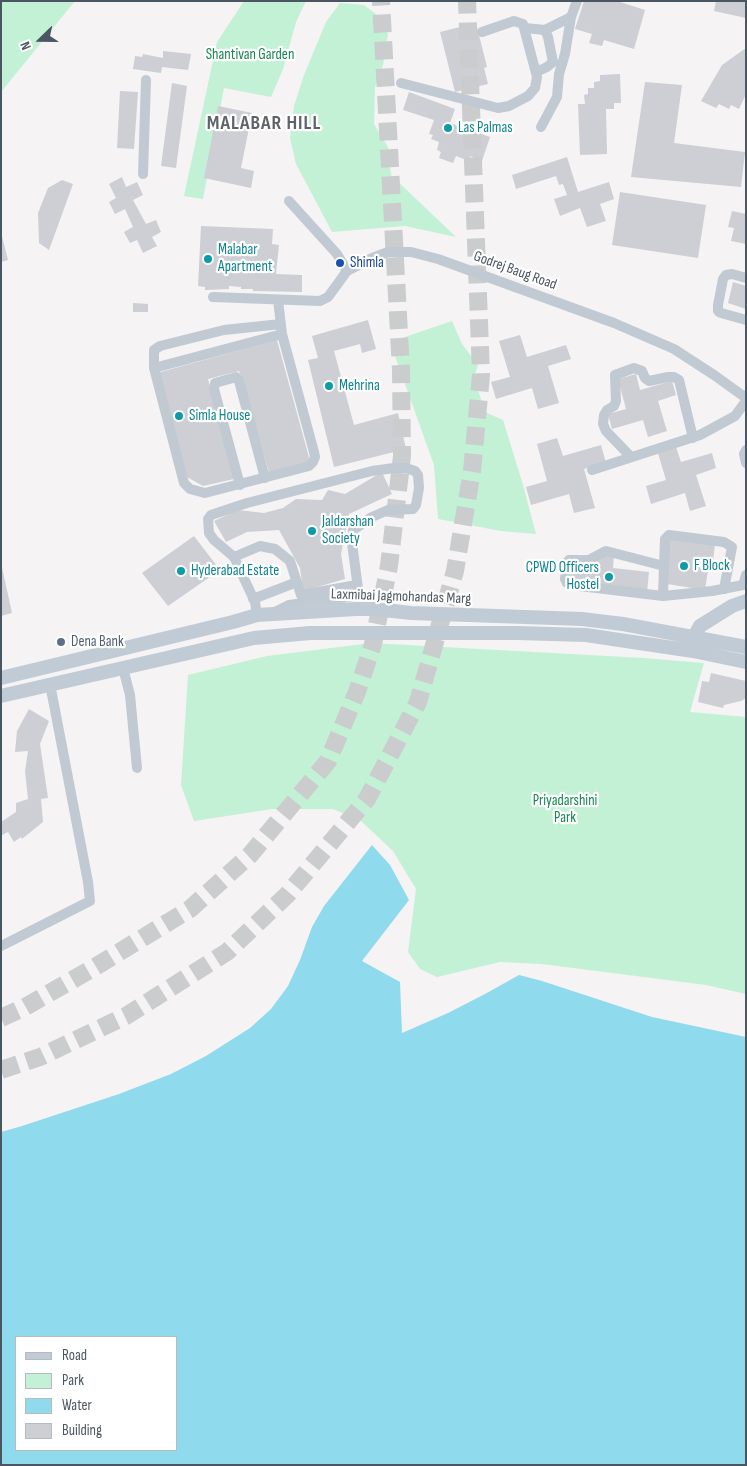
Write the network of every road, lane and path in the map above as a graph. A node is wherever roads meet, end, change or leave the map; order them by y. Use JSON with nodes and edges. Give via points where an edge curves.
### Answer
{"nodes":[{"id":1,"x":577,"y":1,"type":"edge"},
{"id":2,"x":571,"y":17,"type":"junction"},
{"id":3,"x":525,"y":28,"type":"junction"},
{"id":4,"x":545,"y":30,"type":"junction"},
{"id":5,"x":482,"y":32,"type":"dead end"},
{"id":6,"x":536,"y":72,"type":"junction"},
{"id":7,"x":146,"y":80,"type":"dead end"},
{"id":8,"x":401,"y":83,"type":"dead end"},
{"id":9,"x":541,"y":127,"type":"dead end"},
{"id":10,"x":143,"y":174,"type":"dead end"},
{"id":11,"x":289,"y":201,"type":"dead end"},
{"id":12,"x":347,"y":271,"type":"junction"},
{"id":13,"x":746,"y":278,"type":"edge"},
{"id":14,"x":212,"y":297,"type":"dead end"},
{"id":15,"x":278,"y":300,"type":"junction"},
{"id":16,"x":746,"y":320,"type":"edge"},
{"id":17,"x":281,"y":329,"type":"junction"},
{"id":18,"x":154,"y":368,"type":"junction"},
{"id":19,"x":746,"y":400,"type":"edge"},
{"id":20,"x":693,"y":438,"type":"junction"},
{"id":21,"x":746,"y":450,"type":"edge"},
{"id":22,"x":631,"y":457,"type":"junction"},
{"id":23,"x":746,"y":463,"type":"edge"},
{"id":24,"x":592,"y":470,"type":"dead end"},
{"id":25,"x":265,"y":478,"type":"junction"},
{"id":26,"x":240,"y":485,"type":"junction"},
{"id":27,"x":234,"y":557,"type":"junction"},
{"id":28,"x":664,"y":566,"type":"junction"},
{"id":29,"x":745,"y":581,"type":"edge"},
{"id":30,"x":297,"y":582,"type":"junction"},
{"id":31,"x":724,"y":589,"type":"junction"},
{"id":32,"x":360,"y":592,"type":"junction"},
{"id":33,"x":663,"y":596,"type":"junction"},
{"id":34,"x":253,"y":599,"type":"junction"},
{"id":35,"x":746,"y":601,"type":"edge"},
{"id":36,"x":746,"y":609,"type":"edge"},
{"id":37,"x":723,"y":612,"type":"junction"},
{"id":38,"x":272,"y":614,"type":"junction"},
{"id":39,"x":257,"y":615,"type":"junction"},
{"id":40,"x":694,"y":645,"type":"junction"},
{"id":41,"x":746,"y":647,"type":"edge"},
{"id":42,"x":100,"y":654,"type":"junction"},
{"id":43,"x":746,"y":662,"type":"edge"},
{"id":44,"x":123,"y":668,"type":"junction"},
{"id":45,"x":27,"y":672,"type":"junction"},
{"id":46,"x":104,"y":672,"type":"junction"},
{"id":47,"x":1,"y":678,"type":"edge"},
{"id":48,"x":50,"y":684,"type":"junction"},
{"id":49,"x":28,"y":690,"type":"junction"},
{"id":50,"x":1,"y":696,"type":"edge"},
{"id":51,"x":137,"y":768,"type":"dead end"},
{"id":52,"x":1,"y":946,"type":"edge"}],
"edges":[{"from":1,"to":2,"type":"street"},
{"from":2,"to":4,"type":"street"},
{"from":2,"to":9,"type":"street","via":[[557,97]]},
{"from":3,"to":4,"type":"street"},
{"from":3,"to":5,"type":"street","via":[[514,21]]},
{"from":3,"to":6,"type":"street"},
{"from":4,"to":6,"type":"street","via":[[553,62]]},
{"from":6,"to":8,"type":"street","via":[[535,88],[528,96],[498,108]]},
{"from":7,"to":10,"type":"street"},
{"from":11,"to":12,"type":"street"},
{"from":12,"to":15,"type":"street","via":[[328,297],[320,301]]},
{"from":12,"to":19,"type":"street","name":"Godrej Baug Road","via":[[388,252],[411,252],[438,259],[614,323],[657,342],[714,375]]},
{"from":13,"to":16,"type":"street","via":[[726,275],[718,305],[721,313]]},
{"from":14,"to":15,"type":"street"},
{"from":15,"to":17,"type":"street"},
{"from":17,"to":18,"type":"street"},
{"from":17,"to":18,"type":"street","via":[[224,330],[160,346],[154,350]]},
{"from":17,"to":25,"type":"street","via":[[314,457],[309,466]]},
{"from":18,"to":26,"type":"street","via":[[184,483],[190,489],[205,493]]},
{"from":19,"to":20,"type":"street","via":[[735,416]]},
{"from":20,"to":22,"type":"street"},
{"from":20,"to":22,"type":"street","via":[[679,380],[668,377],[650,381],[642,371],[634,368],[615,376],[616,401],[604,415],[606,431]]},
{"from":21,"to":23,"type":"street"},
{"from":22,"to":24,"type":"street"},
{"from":25,"to":26,"type":"street"},
{"from":25,"to":26,"type":"street","via":[[236,377],[215,383],[214,389]]},
{"from":27,"to":30,"type":"street","via":[[260,546],[275,549],[290,561]]},
{"from":27,"to":32,"type":"street","via":[[209,533],[211,514],[372,472],[394,468],[415,471],[419,488],[413,509],[388,510],[352,530]]},
{"from":27,"to":34,"type":"street"},
{"from":28,"to":31,"type":"street","via":[[665,539],[669,535],[724,542],[732,547]]},
{"from":28,"to":33,"type":"street"},
{"from":28,"to":33,"type":"street","via":[[606,551],[589,560],[569,560],[565,579],[571,585]]},
{"from":29,"to":31,"type":"street"},
{"from":30,"to":32,"type":"street","via":[[301,595]]},
{"from":30,"to":34,"type":"street"},
{"from":31,"to":33,"type":"street"},
{"from":32,"to":38,"type":"street","via":[[289,605]]},
{"from":34,"to":39,"type":"street"},
{"from":35,"to":37,"type":"main road"},
{"from":36,"to":37,"type":"main road"},
{"from":37,"to":40,"type":"main road","via":[[700,626]]},
{"from":38,"to":39,"type":"main road","name":"Laxmibai Jagmohandas Marg"},
{"from":38,"to":40,"type":"main road","name":"Laxmibai Jagmohandas Marg","via":[[376,609],[411,614],[565,618],[623,624]]},
{"from":39,"to":42,"type":"main road","name":"Laxmibai Jagmohandas Marg"},
{"from":40,"to":41,"type":"main road","name":"Laxmibai Jagmohandas Marg"},
{"from":40,"to":43,"type":"main road","name":"Laxmibai Jagmohandas Marg"},
{"from":40,"to":44,"type":"main road","name":"Laxmibai Jagmohandas Marg","via":[[586,635],[310,633],[254,638]]},
{"from":42,"to":45,"type":"main road","name":"Laxmibai Jagmohandas Marg"},
{"from":42,"to":46,"type":"main road"},
{"from":44,"to":46,"type":"main road","name":"Laxmibai Jagmohandas Marg"},
{"from":44,"to":51,"type":"street","via":[[130,695]]},
{"from":45,"to":47,"type":"main road","name":"Laxmibai Jagmohandas Marg"},
{"from":45,"to":49,"type":"street"},
{"from":46,"to":48,"type":"main road","name":"Laxmibai Jagmohandas Marg"},
{"from":48,"to":49,"type":"main road","name":"Laxmibai Jagmohandas Marg"},
{"from":48,"to":52,"type":"street","via":[[90,901]]},
{"from":49,"to":50,"type":"main road","name":"Laxmibai Jagmohandas Marg"}]}
